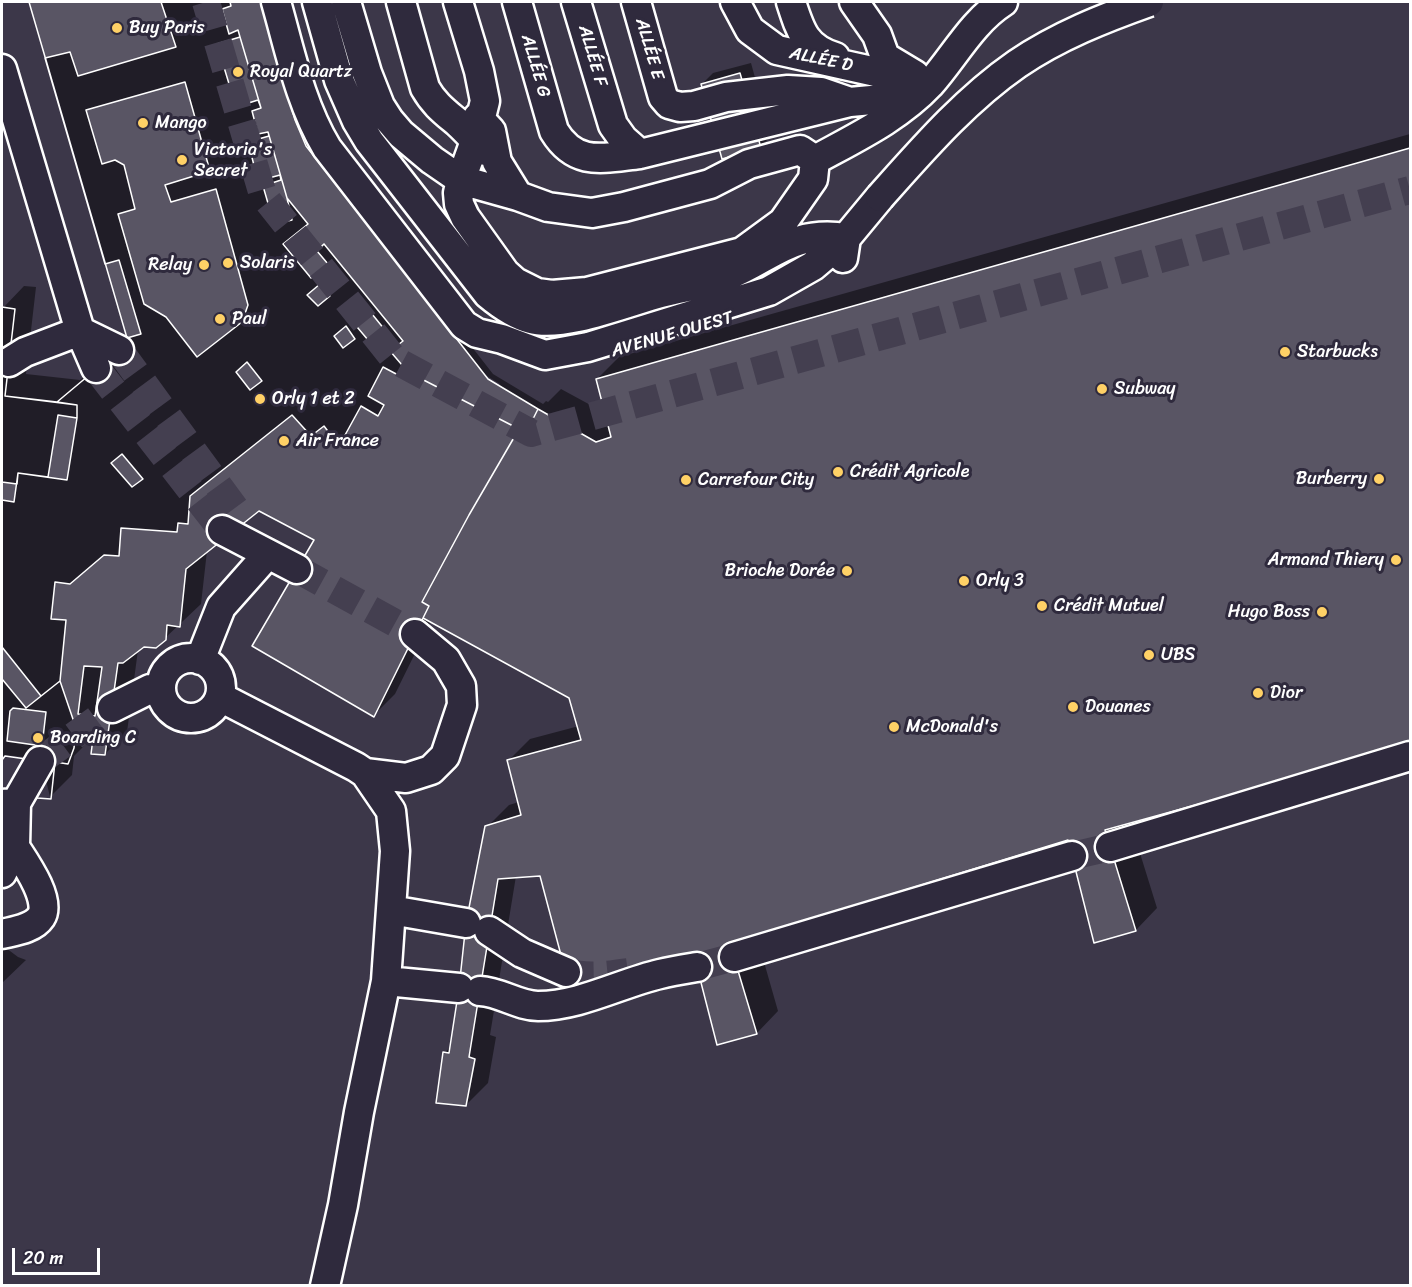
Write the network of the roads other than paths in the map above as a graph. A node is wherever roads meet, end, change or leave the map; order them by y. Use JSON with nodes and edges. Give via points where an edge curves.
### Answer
{"nodes":[{"id":1,"x":276,"y":2,"type":"edge"},
{"id":2,"x":317,"y":2,"type":"edge"},
{"id":3,"x":346,"y":2,"type":"edge"},
{"id":4,"x":401,"y":2,"type":"edge"},
{"id":5,"x":442,"y":2,"type":"edge"},
{"id":6,"x":458,"y":2,"type":"edge"},
{"id":7,"x":517,"y":2,"type":"edge"},
{"id":8,"x":576,"y":2,"type":"edge"},
{"id":9,"x":636,"y":2,"type":"edge"},
{"id":10,"x":735,"y":2,"type":"edge"},
{"id":11,"x":791,"y":2,"type":"edge"},
{"id":12,"x":854,"y":2,"type":"edge"},
{"id":13,"x":876,"y":2,"type":"edge"},
{"id":14,"x":1003,"y":2,"type":"edge"},
{"id":15,"x":1149,"y":2,"type":"edge"},
{"id":16,"x":877,"y":35,"type":"junction"},
{"id":17,"x":2,"y":69,"type":"edge"},
{"id":18,"x":922,"y":91,"type":"junction"},
{"id":19,"x":850,"y":102,"type":"junction"},
{"id":20,"x":477,"y":131,"type":"junction"},
{"id":21,"x":640,"y":154,"type":"junction"},
{"id":22,"x":815,"y":160,"type":"junction"},
{"id":23,"x":461,"y":180,"type":"junction"},
{"id":24,"x":518,"y":196,"type":"junction"},
{"id":25,"x":846,"y":238,"type":"junction"},
{"id":26,"x":80,"y":331,"type":"junction"},
{"id":27,"x":119,"y":350,"type":"tunnel mouth"},
{"id":28,"x":9,"y":362,"type":"dead end"},
{"id":29,"x":96,"y":368,"type":"tunnel mouth"},
{"id":30,"x":297,"y":569,"type":"tunnel mouth"},
{"id":31,"x":415,"y":634,"type":"tunnel mouth"},
{"id":32,"x":200,"y":660,"type":"junction"},
{"id":33,"x":161,"y":690,"type":"junction"},
{"id":34,"x":220,"y":697,"type":"junction"},
{"id":35,"x":112,"y":708,"type":"tunnel mouth"},
{"id":36,"x":1410,"y":756,"type":"edge"},
{"id":37,"x":40,"y":761,"type":"tunnel mouth"},
{"id":38,"x":365,"y":773,"type":"junction"},
{"id":39,"x":9,"y":803,"type":"edge"},
{"id":40,"x":15,"y":847,"type":"junction"},
{"id":41,"x":1110,"y":847,"type":"tunnel mouth"},
{"id":42,"x":1072,"y":856,"type":"tunnel mouth"},
{"id":43,"x":2,"y":873,"type":"edge"},
{"id":44,"x":391,"y":910,"type":"junction"},
{"id":45,"x":2,"y":934,"type":"edge"},
{"id":46,"x":526,"y":954,"type":"junction"},
{"id":47,"x":734,"y":957,"type":"tunnel mouth"},
{"id":48,"x":697,"y":967,"type":"tunnel mouth"},
{"id":49,"x":566,"y":972,"type":"tunnel mouth"},
{"id":50,"x":627,"y":972,"type":"tunnel mouth"},
{"id":51,"x":661,"y":974,"type":"junction"},
{"id":52,"x":386,"y":981,"type":"junction"},
{"id":53,"x":478,"y":990,"type":"junction"},
{"id":54,"x":324,"y":1286,"type":"edge"}],
"edges":[{"from":1,"to":25,"type":"lane","name":"AVENUE OUEST","via":[[304,101],[327,148],[464,325],[477,333],[545,355],[588,347],[769,291],[813,266]]},
{"from":2,"to":25,"type":"lane","via":[[339,80],[369,141],[488,294],[531,319],[568,319],[710,282],[792,242],[825,235]]},
{"from":3,"to":23,"type":"lane","via":[[367,73],[389,120],[432,160]]},
{"from":4,"to":20,"type":"lane","via":[[425,88],[440,110]]},
{"from":5,"to":20,"type":"lane"},
{"from":6,"to":20,"type":"lane","via":[[485,101]]},
{"from":7,"to":21,"type":"lane","name":"ALLÉE G","via":[[554,131],[561,142],[577,155],[603,158]]},
{"from":8,"to":21,"type":"lane","name":"ALLÉE F","via":[[607,111],[623,140]]},
{"from":9,"to":19,"type":"lane","name":"ALLÉE E","via":[[663,97],[669,104],[694,106],[726,97],[788,90],[820,92]]},
{"from":10,"to":18,"type":"lane","name":"ALLÉE D","via":[[750,30],[777,50]]},
{"from":11,"to":18,"type":"lane","via":[[801,29],[820,52]]},
{"from":12,"to":16,"type":"lane"},
{"from":13,"to":16,"type":"lane"},
{"from":14,"to":18,"type":"lane","via":[[982,20]]},
{"from":15,"to":25,"type":"lane","name":"AVENUE OUEST","bridge":true,"via":[[1091,24],[1018,63],[933,138]]},
{"from":16,"to":18,"type":"lane","via":[[885,57]]},
{"from":17,"to":26,"type":"lane"},
{"from":18,"to":19,"type":"lane"},
{"from":18,"to":22,"type":"lane","via":[[897,113]]},
{"from":19,"to":21,"type":"lane"},
{"from":20,"to":23,"type":"lane"},
{"from":20,"to":24,"type":"lane"},
{"from":22,"to":23,"type":"lane","via":[[813,180],[783,222],[742,252],[590,291],[552,295],[537,293],[504,273],[465,217],[459,204]]},
{"from":22,"to":24,"type":"lane","via":[[800,150],[749,164],[710,184],[592,213],[548,207]]},
{"from":23,"to":24,"type":"lane"},
{"from":26,"to":27,"type":"lane"},
{"from":26,"to":28,"type":"lane"},
{"from":26,"to":29,"type":"lane"},
{"from":30,"to":32,"type":"lane","via":[[245,542]]},
{"from":31,"to":38,"type":"lane","via":[[446,660],[461,686],[462,705],[445,756],[430,770],[406,778]]},
{"from":32,"to":33,"type":"lane","via":[[190,658],[173,664],[166,671]]},
{"from":32,"to":34,"type":"lane","via":[[215,670]]},
{"from":33,"to":34,"type":"lane","via":[[169,708],[188,718],[207,713]]},
{"from":33,"to":35,"type":"lane","via":[[150,689]]},
{"from":34,"to":38,"type":"lane"},
{"from":36,"to":41,"type":"lane"},
{"from":37,"to":39,"type":"lane"},
{"from":38,"to":44,"type":"lane","via":[[391,812],[395,851]]},
{"from":39,"to":40,"type":"lane"},
{"from":40,"to":43,"type":"lane"},
{"from":40,"to":45,"type":"lane","via":[[33,875],[43,909],[34,923]]},
{"from":42,"to":47,"type":"lane"},
{"from":44,"to":46,"type":"lane","via":[[477,927]]},
{"from":44,"to":52,"type":"lane"},
{"from":46,"to":49,"type":"lane"},
{"from":46,"to":53,"type":"lane","via":[[511,979]]},
{"from":48,"to":51,"type":"lane"},
{"from":50,"to":51,"type":"lane"},
{"from":51,"to":53,"type":"lane","via":[[572,1001],[538,1006]]},
{"from":52,"to":53,"type":"lane"},
{"from":52,"to":54,"type":"lane"}]}
